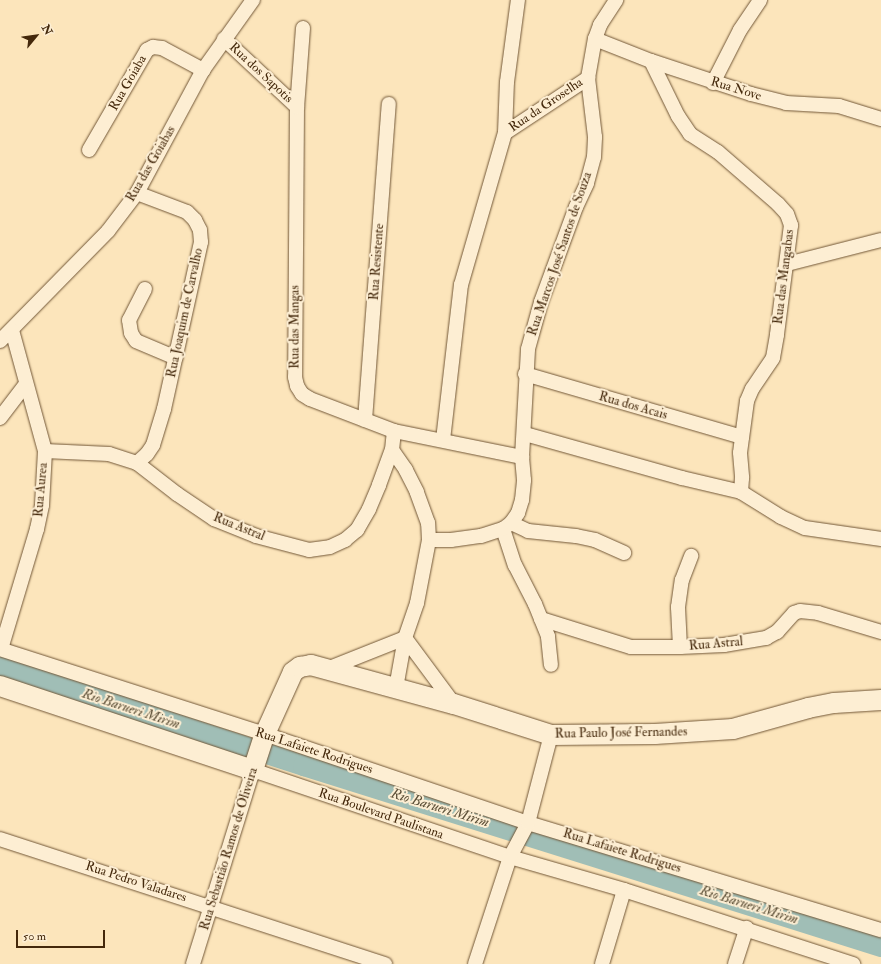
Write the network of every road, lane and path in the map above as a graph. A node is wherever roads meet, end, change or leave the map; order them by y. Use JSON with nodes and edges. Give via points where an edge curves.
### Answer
{"nodes":[{"id":1,"x":253,"y":0,"type":"edge"},
{"id":2,"x":518,"y":0,"type":"edge"},
{"id":3,"x":616,"y":0,"type":"edge"},
{"id":4,"x":760,"y":0,"type":"edge"},
{"id":5,"x":303,"y":28,"type":"dead end"},
{"id":6,"x":224,"y":39,"type":"junction"},
{"id":7,"x":595,"y":39,"type":"junction"},
{"id":8,"x":651,"y":61,"type":"junction"},
{"id":9,"x":203,"y":70,"type":"junction"},
{"id":10,"x":588,"y":78,"type":"junction"},
{"id":11,"x":713,"y":83,"type":"junction"},
{"id":12,"x":389,"y":104,"type":"dead end"},
{"id":13,"x":297,"y":107,"type":"junction"},
{"id":14,"x":881,"y":119,"type":"edge"},
{"id":15,"x":505,"y":133,"type":"junction"},
{"id":16,"x":89,"y":150,"type":"dead end"},
{"id":17,"x":137,"y":193,"type":"junction"},
{"id":18,"x":881,"y":240,"type":"edge"},
{"id":19,"x":787,"y":264,"type":"junction"},
{"id":20,"x":145,"y":289,"type":"dead end"},
{"id":21,"x":12,"y":330,"type":"junction"},
{"id":22,"x":0,"y":341,"type":"edge"},
{"id":23,"x":176,"y":358,"type":"junction"},
{"id":24,"x":525,"y":374,"type":"junction"},
{"id":25,"x":26,"y":384,"type":"junction"},
{"id":26,"x":0,"y":418,"type":"edge"},
{"id":27,"x":365,"y":420,"type":"junction"},
{"id":28,"x":394,"y":431,"type":"junction"},
{"id":29,"x":525,"y":434,"type":"junction"},
{"id":30,"x":742,"y":437,"type":"junction"},
{"id":31,"x":443,"y":440,"type":"junction"},
{"id":32,"x":392,"y":450,"type":"junction"},
{"id":33,"x":44,"y":451,"type":"junction"},
{"id":34,"x":522,"y":457,"type":"junction"},
{"id":35,"x":137,"y":463,"type":"junction"},
{"id":36,"x":741,"y":492,"type":"junction"},
{"id":37,"x":507,"y":526,"type":"junction"},
{"id":38,"x":881,"y":539,"type":"edge"},
{"id":39,"x":429,"y":540,"type":"junction"},
{"id":40,"x":624,"y":553,"type":"dead end"},
{"id":41,"x":691,"y":556,"type":"dead end"},
{"id":42,"x":541,"y":619,"type":"junction"},
{"id":43,"x":881,"y":632,"type":"edge"},
{"id":44,"x":405,"y":638,"type":"junction"},
{"id":45,"x":680,"y":647,"type":"junction"},
{"id":46,"x":1,"y":649,"type":"edge"},
{"id":47,"x":551,"y":665,"type":"dead end"},
{"id":48,"x":327,"y":669,"type":"junction"},
{"id":49,"x":0,"y":686,"type":"edge"},
{"id":50,"x":396,"y":688,"type":"junction"},
{"id":51,"x":881,"y":700,"type":"edge"},
{"id":52,"x":454,"y":704,"type":"junction"},
{"id":53,"x":551,"y":735,"type":"junction"},
{"id":54,"x":264,"y":739,"type":"junction"},
{"id":55,"x":254,"y":767,"type":"junction"},
{"id":56,"x":526,"y":826,"type":"junction"},
{"id":57,"x":0,"y":839,"type":"edge"},
{"id":58,"x":512,"y":853,"type":"junction"},
{"id":59,"x":624,"y":890,"type":"junction"},
{"id":60,"x":212,"y":907,"type":"junction"},
{"id":61,"x":747,"y":928,"type":"junction"},
{"id":62,"x":881,"y":930,"type":"edge"},
{"id":63,"x":193,"y":964,"type":"edge"},
{"id":64,"x":385,"y":964,"type":"edge"},
{"id":65,"x":475,"y":964,"type":"edge"},
{"id":66,"x":602,"y":964,"type":"edge"},
{"id":67,"x":735,"y":964,"type":"edge"},
{"id":68,"x":853,"y":964,"type":"edge"}],
"edges":[{"from":1,"to":6,"type":"street","name":"Rua das Goiabas"},
{"from":2,"to":15,"type":"street","via":[[507,82]]},
{"from":3,"to":7,"type":"street","name":"Rua Marcos José Santos de Souza","via":[[606,13]]},
{"from":4,"to":11,"type":"street","via":[[740,30]]},
{"from":5,"to":13,"type":"street","name":"Rua das Mangas"},
{"from":6,"to":9,"type":"street","name":"Rua das Goiabas"},
{"from":6,"to":13,"type":"street","name":"Rua dos Sapotis"},
{"from":7,"to":8,"type":"street","name":"Rua Nove"},
{"from":7,"to":10,"type":"street","name":"Rua Marcos José Santos de Souza"},
{"from":8,"to":11,"type":"street","name":"Rua Nove"},
{"from":8,"to":19,"type":"street","name":"Rua das Mangabas","via":[[678,116],[690,134],[718,152],[786,214],[791,225]]},
{"from":9,"to":16,"type":"street","name":"Rua Goiaba","via":[[162,48],[153,47],[147,50]]},
{"from":9,"to":17,"type":"street","name":"Rua das Goiabas"},
{"from":10,"to":15,"type":"street","name":"Rua da Groselha"},
{"from":10,"to":24,"type":"street","name":"Rua Marcos José Santos de Souza","via":[[595,137],[594,157],[587,183],[533,327]]},
{"from":11,"to":14,"type":"street","name":"Rua Nove","via":[[786,103],[839,106]]},
{"from":12,"to":27,"type":"street","name":"Rua Resistente"},
{"from":13,"to":27,"type":"street","name":"Rua das Mangas","via":[[295,377],[302,394],[310,399]]},
{"from":15,"to":31,"type":"street","via":[[461,285]]},
{"from":17,"to":21,"type":"street","name":"Rua das Goiabas","via":[[108,231]]},
{"from":17,"to":23,"type":"street","name":"Rua Joaquim de Carvalho","via":[[187,212],[200,230],[201,242]]},
{"from":18,"to":19,"type":"street"},
{"from":19,"to":30,"type":"street","name":"Rua das Mangabas","via":[[773,358],[746,401]]},
{"from":20,"to":23,"type":"street","via":[[129,320],[131,333],[136,341]]},
{"from":21,"to":22,"type":"street","name":"Rua das Goiabas"},
{"from":21,"to":25,"type":"street","name":"Rua Aurea"},
{"from":23,"to":35,"type":"street","name":"Rua Joaquim de Carvalho","via":[[153,445]]},
{"from":24,"to":29,"type":"street","name":"Rua Marcos José Santos de Souza"},
{"from":24,"to":30,"type":"street","name":"Rua dos Acais"},
{"from":25,"to":26,"type":"street"},
{"from":25,"to":33,"type":"street","name":"Rua Aurea"},
{"from":27,"to":28,"type":"street","name":"Rua das Mangas"},
{"from":28,"to":31,"type":"street","name":"Rua das Mangas"},
{"from":28,"to":32,"type":"street","name":"Rua Astral"},
{"from":29,"to":34,"type":"street","name":"Rua Marcos José Santos de Souza"},
{"from":29,"to":36,"type":"street"},
{"from":30,"to":36,"type":"street","name":"Rua das Mangabas"},
{"from":31,"to":34,"type":"street","name":"Rua das Mangas"},
{"from":32,"to":35,"type":"street","name":"Rua Astral","via":[[369,509],[357,530],[345,540],[330,547],[309,550],[256,536],[214,518]]},
{"from":32,"to":39,"type":"street","via":[[417,492],[428,523]]},
{"from":33,"to":35,"type":"street","name":"Rua Astral","via":[[109,454]]},
{"from":33,"to":46,"type":"street","name":"Rua Aurea","via":[[42,505]]},
{"from":34,"to":37,"type":"street","name":"Rua Marcos José Santos de Souza","via":[[522,500],[518,513]]},
{"from":36,"to":38,"type":"street","via":[[781,517],[806,528]]},
{"from":37,"to":39,"type":"street","via":[[481,536]]},
{"from":37,"to":40,"type":"street","via":[[595,540]]},
{"from":37,"to":42,"type":"street","via":[[515,565]]},
{"from":39,"to":44,"type":"street","via":[[419,596]]},
{"from":41,"to":45,"type":"street","via":[[682,580],[678,607]]},
{"from":42,"to":45,"type":"street","name":"Rua Astral","via":[[631,647]]},
{"from":42,"to":47,"type":"street","via":[[548,638]]},
{"from":43,"to":45,"type":"street","name":"Rua Astral","via":[[818,613],[800,611],[794,613],[777,632],[766,638],[724,645]]},
{"from":44,"to":48,"type":"street"},
{"from":44,"to":50,"type":"street"},
{"from":44,"to":52,"type":"street"},
{"from":46,"to":54,"type":"street","name":"Rua Lafaiete Rodrigues"},
{"from":48,"to":50,"type":"main road","name":"Rua Paulo José Fernandes"},
{"from":48,"to":54,"type":"main road","name":"Rua Paulo José Fernandes","via":[[311,665],[300,667],[293,672]]},
{"from":49,"to":55,"type":"main road"},
{"from":50,"to":52,"type":"main road","name":"Rua Paulo José Fernandes"},
{"from":51,"to":53,"type":"main road","name":"Rua Paulo José Fernandes","via":[[834,703],[808,708],[733,729],[655,734]]},
{"from":52,"to":53,"type":"main road","name":"Rua Paulo José Fernandes"},
{"from":53,"to":56,"type":"street"},
{"from":54,"to":55,"type":"main road","name":"Rua Sebastião Ramos de Oliveira"},
{"from":54,"to":56,"type":"street","name":"Rua Lafaiete Rodrigues"},
{"from":55,"to":58,"type":"street","name":"Rua Boulevard Paulistana"},
{"from":55,"to":60,"type":"street","name":"Rua Sebastião Ramos de Oliveira"},
{"from":56,"to":58,"type":"street"},
{"from":56,"to":62,"type":"street","name":"Rua Lafaiete Rodrigues"},
{"from":57,"to":60,"type":"street","name":"Rua Pedro Valadares"},
{"from":58,"to":59,"type":"street"},
{"from":58,"to":65,"type":"street"},
{"from":59,"to":61,"type":"street"},
{"from":59,"to":66,"type":"street"},
{"from":60,"to":63,"type":"street","name":"Rua Sebastião Ramos de Oliveira"},
{"from":60,"to":64,"type":"street","name":"Rua Pedro Valadares"},
{"from":61,"to":67,"type":"street"},
{"from":61,"to":68,"type":"street"}]}
